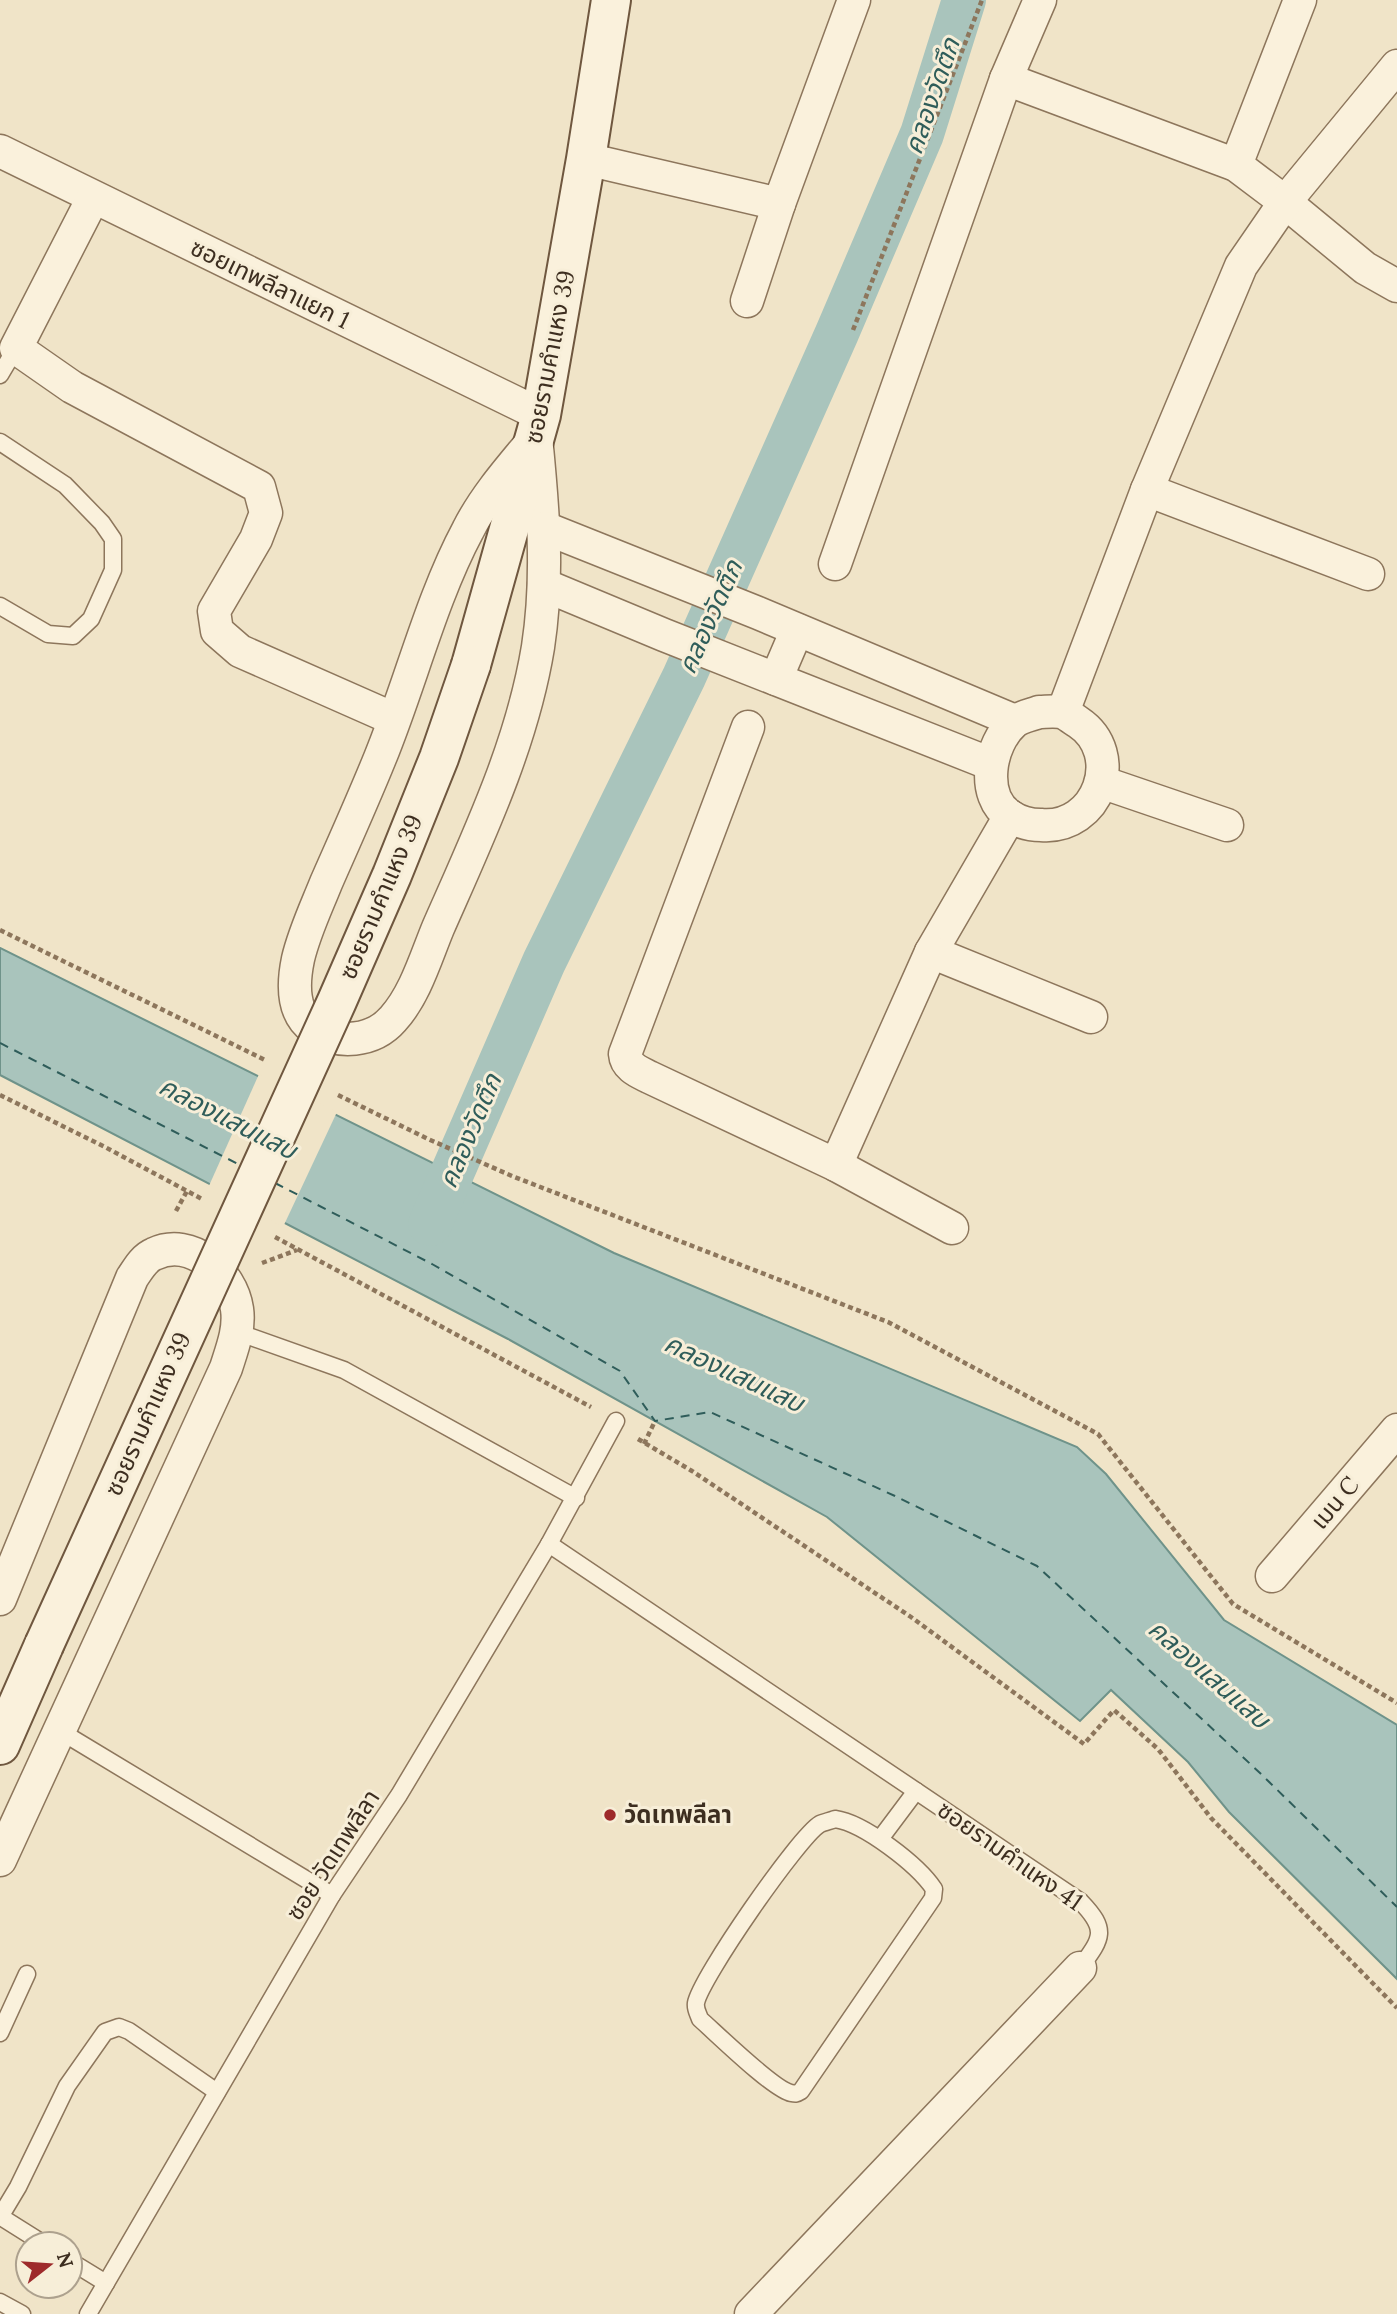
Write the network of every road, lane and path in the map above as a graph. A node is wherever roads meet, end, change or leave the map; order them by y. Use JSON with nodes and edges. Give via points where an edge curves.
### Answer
{"nodes":[{"id":1,"x":611,"y":0,"type":"edge"},
{"id":2,"x":854,"y":0,"type":"edge"},
{"id":3,"x":982,"y":0,"type":"edge"},
{"id":4,"x":1040,"y":0,"type":"edge"},
{"id":5,"x":1300,"y":0,"type":"edge"},
{"id":6,"x":1397,"y":66,"type":"edge"},
{"id":7,"x":1006,"y":79,"type":"junction"},
{"id":8,"x":0,"y":151,"type":"edge"},
{"id":9,"x":586,"y":159,"type":"junction"},
{"id":10,"x":1236,"y":165,"type":"junction"},
{"id":11,"x":93,"y":198,"type":"junction"},
{"id":12,"x":1285,"y":202,"type":"junction"},
{"id":13,"x":779,"y":204,"type":"junction"},
{"id":14,"x":1397,"y":286,"type":"edge"},
{"id":15,"x":747,"y":301,"type":"dead end"},
{"id":16,"x":853,"y":330,"type":"dead end"},
{"id":17,"x":16,"y":348,"type":"junction"},
{"id":18,"x":0,"y":375,"type":"edge"},
{"id":19,"x":538,"y":426,"type":"junction"},
{"id":20,"x":0,"y":442,"type":"edge"},
{"id":21,"x":1147,"y":490,"type":"junction"},
{"id":22,"x":545,"y":528,"type":"junction"},
{"id":23,"x":835,"y":564,"type":"dead end"},
{"id":24,"x":1368,"y":574,"type":"dead end"},
{"id":25,"x":544,"y":585,"type":"junction"},
{"id":26,"x":0,"y":606,"type":"edge"},
{"id":27,"x":797,"y":629,"type":"junction"},
{"id":28,"x":776,"y":679,"type":"junction"},
{"id":29,"x":1063,"y":712,"type":"junction"},
{"id":30,"x":394,"y":719,"type":"junction"},
{"id":31,"x":1015,"y":721,"type":"junction"},
{"id":32,"x":748,"y":727,"type":"dead end"},
{"id":33,"x":990,"y":764,"type":"junction"},
{"id":34,"x":1101,"y":782,"type":"junction"},
{"id":35,"x":1010,"y":816,"type":"junction"},
{"id":36,"x":1227,"y":825,"type":"dead end"},
{"id":37,"x":0,"y":930,"type":"edge"},
{"id":38,"x":931,"y":952,"type":"junction"},
{"id":39,"x":1091,"y":1017,"type":"dead end"},
{"id":40,"x":276,"y":1065,"type":"dead end"},
{"id":41,"x":337,"y":1095,"type":"dead end"},
{"id":42,"x":0,"y":1096,"type":"edge"},
{"id":43,"x":836,"y":1165,"type":"junction"},
{"id":44,"x":212,"y":1204,"type":"dead end"},
{"id":45,"x":952,"y":1228,"type":"dead end"},
{"id":46,"x":273,"y":1237,"type":"dead end"},
{"id":47,"x":237,"y":1332,"type":"junction"},
{"id":48,"x":616,"y":1421,"type":"junction"},
{"id":49,"x":655,"y":1421,"type":"dead end"},
{"id":50,"x":1397,"y":1430,"type":"edge"},
{"id":51,"x":644,"y":1444,"type":"junction"},
{"id":52,"x":576,"y":1498,"type":"junction"},
{"id":53,"x":549,"y":1544,"type":"junction"},
{"id":54,"x":1272,"y":1577,"type":"dead end"},
{"id":55,"x":0,"y":1599,"type":"edge"},
{"id":56,"x":1397,"y":1703,"type":"edge"},
{"id":57,"x":60,"y":1731,"type":"junction"},
{"id":58,"x":0,"y":1745,"type":"edge"},
{"id":59,"x":916,"y":1791,"type":"junction"},
{"id":60,"x":880,"y":1839,"type":"junction"},
{"id":61,"x":0,"y":1860,"type":"edge"},
{"id":62,"x":332,"y":1895,"type":"junction"},
{"id":63,"x":1080,"y":1968,"type":"joint"},
{"id":64,"x":27,"y":1974,"type":"dead end"},
{"id":65,"x":1397,"y":2008,"type":"edge"},
{"id":66,"x":0,"y":2033,"type":"edge"},
{"id":67,"x":218,"y":2092,"type":"junction"},
{"id":68,"x":1,"y":2217,"type":"edge"},
{"id":69,"x":22,"y":2230,"type":"edge"},
{"id":70,"x":84,"y":2270,"type":"edge"},
{"id":71,"x":106,"y":2283,"type":"junction"},
{"id":72,"x":0,"y":2302,"type":"edge"},
{"id":73,"x":22,"y":2314,"type":"edge"},
{"id":74,"x":88,"y":2314,"type":"edge"},
{"id":75,"x":751,"y":2314,"type":"edge"}],
"edges":[{"from":1,"to":9,"type":"main road","name":"ซอยรามคำแหง 39"},
{"from":2,"to":13,"type":"street"},
{"from":3,"to":16,"type":"path"},
{"from":4,"to":7,"type":"street"},
{"from":5,"to":10,"type":"street"},
{"from":6,"to":12,"type":"street"},
{"from":7,"to":10,"type":"street"},
{"from":7,"to":23,"type":"street"},
{"from":8,"to":11,"type":"street","name":"ซอยเทพลีลาแยก 1"},
{"from":9,"to":13,"type":"street"},
{"from":9,"to":19,"type":"main road","name":"ซอยรามคำแหง 39"},
{"from":10,"to":12,"type":"street"},
{"from":11,"to":17,"type":"street"},
{"from":11,"to":19,"type":"street","name":"ซอยเทพลีลาแยก 1"},
{"from":12,"to":14,"type":"street","via":[[1365,268]]},
{"from":12,"to":21,"type":"street","via":[[1241,266]]},
{"from":13,"to":15,"type":"street"},
{"from":17,"to":18,"type":"lane"},
{"from":17,"to":30,"type":"street","via":[[72,387],[259,487],[266,513],[214,611],[217,631],[240,651]]},
{"from":19,"to":22,"type":"street"},
{"from":19,"to":30,"type":"street","via":[[468,528]]},
{"from":19,"to":58,"type":"main road","name":"ซอยรามคำแหง 39","bridge":true,"via":[[471,665],[392,875]]},
{"from":20,"to":26,"type":"lane","via":[[65,485],[113,539],[113,570],[91,620],[73,636],[48,634]]},
{"from":21,"to":24,"type":"street"},
{"from":21,"to":29,"type":"street"},
{"from":22,"to":25,"type":"street"},
{"from":22,"to":27,"type":"street"},
{"from":25,"to":28,"type":"street"},
{"from":25,"to":30,"type":"street","via":[[526,708],[473,850],[408,996],[393,1020],[374,1033],[355,1040],[334,1037],[313,1028],[300,1013],[294,990],[298,962],[304,934]]},
{"from":27,"to":28,"type":"street"},
{"from":27,"to":31,"type":"street"},
{"from":28,"to":33,"type":"street"},
{"from":29,"to":31,"type":"street","via":[[1039,712]]},
{"from":29,"to":34,"type":"street","via":[[1087,728],[1097,743]]},
{"from":31,"to":33,"type":"street"},
{"from":32,"to":43,"type":"street","via":[[625,1059],[635,1070]]},
{"from":33,"to":35,"type":"street","via":[[998,803]]},
{"from":34,"to":35,"type":"street","via":[[1093,801],[1072,820],[1053,826],[1030,825]]},
{"from":34,"to":36,"type":"street"},
{"from":35,"to":38,"type":"street"},
{"from":37,"to":40,"type":"path"},
{"from":38,"to":39,"type":"street"},
{"from":38,"to":43,"type":"street"},
{"from":41,"to":56,"type":"path","via":[[512,1176],[888,1322],[1098,1434],[1233,1604]]},
{"from":42,"to":44,"type":"path"},
{"from":43,"to":45,"type":"street"},
{"from":46,"to":48,"type":"path"},
{"from":47,"to":52,"type":"lane","via":[[344,1370]]},
{"from":47,"to":55,"type":"street","name":"ซอยรามคำแหง 39","via":[[238,1310],[225,1277],[213,1264],[181,1250],[167,1250],[152,1254],[140,1266]]},
{"from":47,"to":57,"type":"street","name":"ซอยรามคำแหง 39","via":[[203,1423]]},
{"from":48,"to":51,"type":"path"},
{"from":48,"to":52,"type":"lane","name":"ซอย วัดเทพลีลา"},
{"from":49,"to":51,"type":"path"},
{"from":50,"to":54,"type":"street","name":"เมน C"},
{"from":51,"to":65,"type":"path","via":[[911,1617],[1084,1744],[1114,1710],[1158,1749],[1211,1818]]},
{"from":52,"to":53,"type":"lane","name":"ซอย วัดเทพลีลา"},
{"from":53,"to":59,"type":"lane","name":"ซอยรามคำแหง 41"},
{"from":53,"to":62,"type":"lane","name":"ซอย วัดเทพลีลา","via":[[399,1795]]},
{"from":57,"to":61,"type":"street","name":"ซอยรามคำแหง 39"},
{"from":57,"to":62,"type":"lane"},
{"from":59,"to":60,"type":"lane"},
{"from":59,"to":63,"type":"lane","name":"ซอยรามคำแหง 41","via":[[1081,1902],[1095,1917],[1099,1942]]},
{"from":60,"to":60,"type":"lane","via":[[930,1884],[933,1898],[801,2091],[788,2092],[700,2019],[695,2007],[700,1989],[720,1954],[818,1825],[835,1819],[846,1821]]},
{"from":62,"to":67,"type":"lane","name":"ซอย วัดเทพลีลา"},
{"from":63,"to":75,"type":"street","name":"ซอยรามคำแหง 41"},
{"from":64,"to":66,"type":"lane"},
{"from":67,"to":68,"type":"lane","via":[[129,2031],[119,2027],[105,2032],[66,2086]]},
{"from":67,"to":71,"type":"lane","name":"ซอย วัดเทพลีลา"},
{"from":68,"to":69,"type":"lane"},
{"from":70,"to":71,"type":"lane"},
{"from":71,"to":74,"type":"lane","name":"ซอย วัดเทพลีลา"},
{"from":72,"to":73,"type":"lane"}]}
